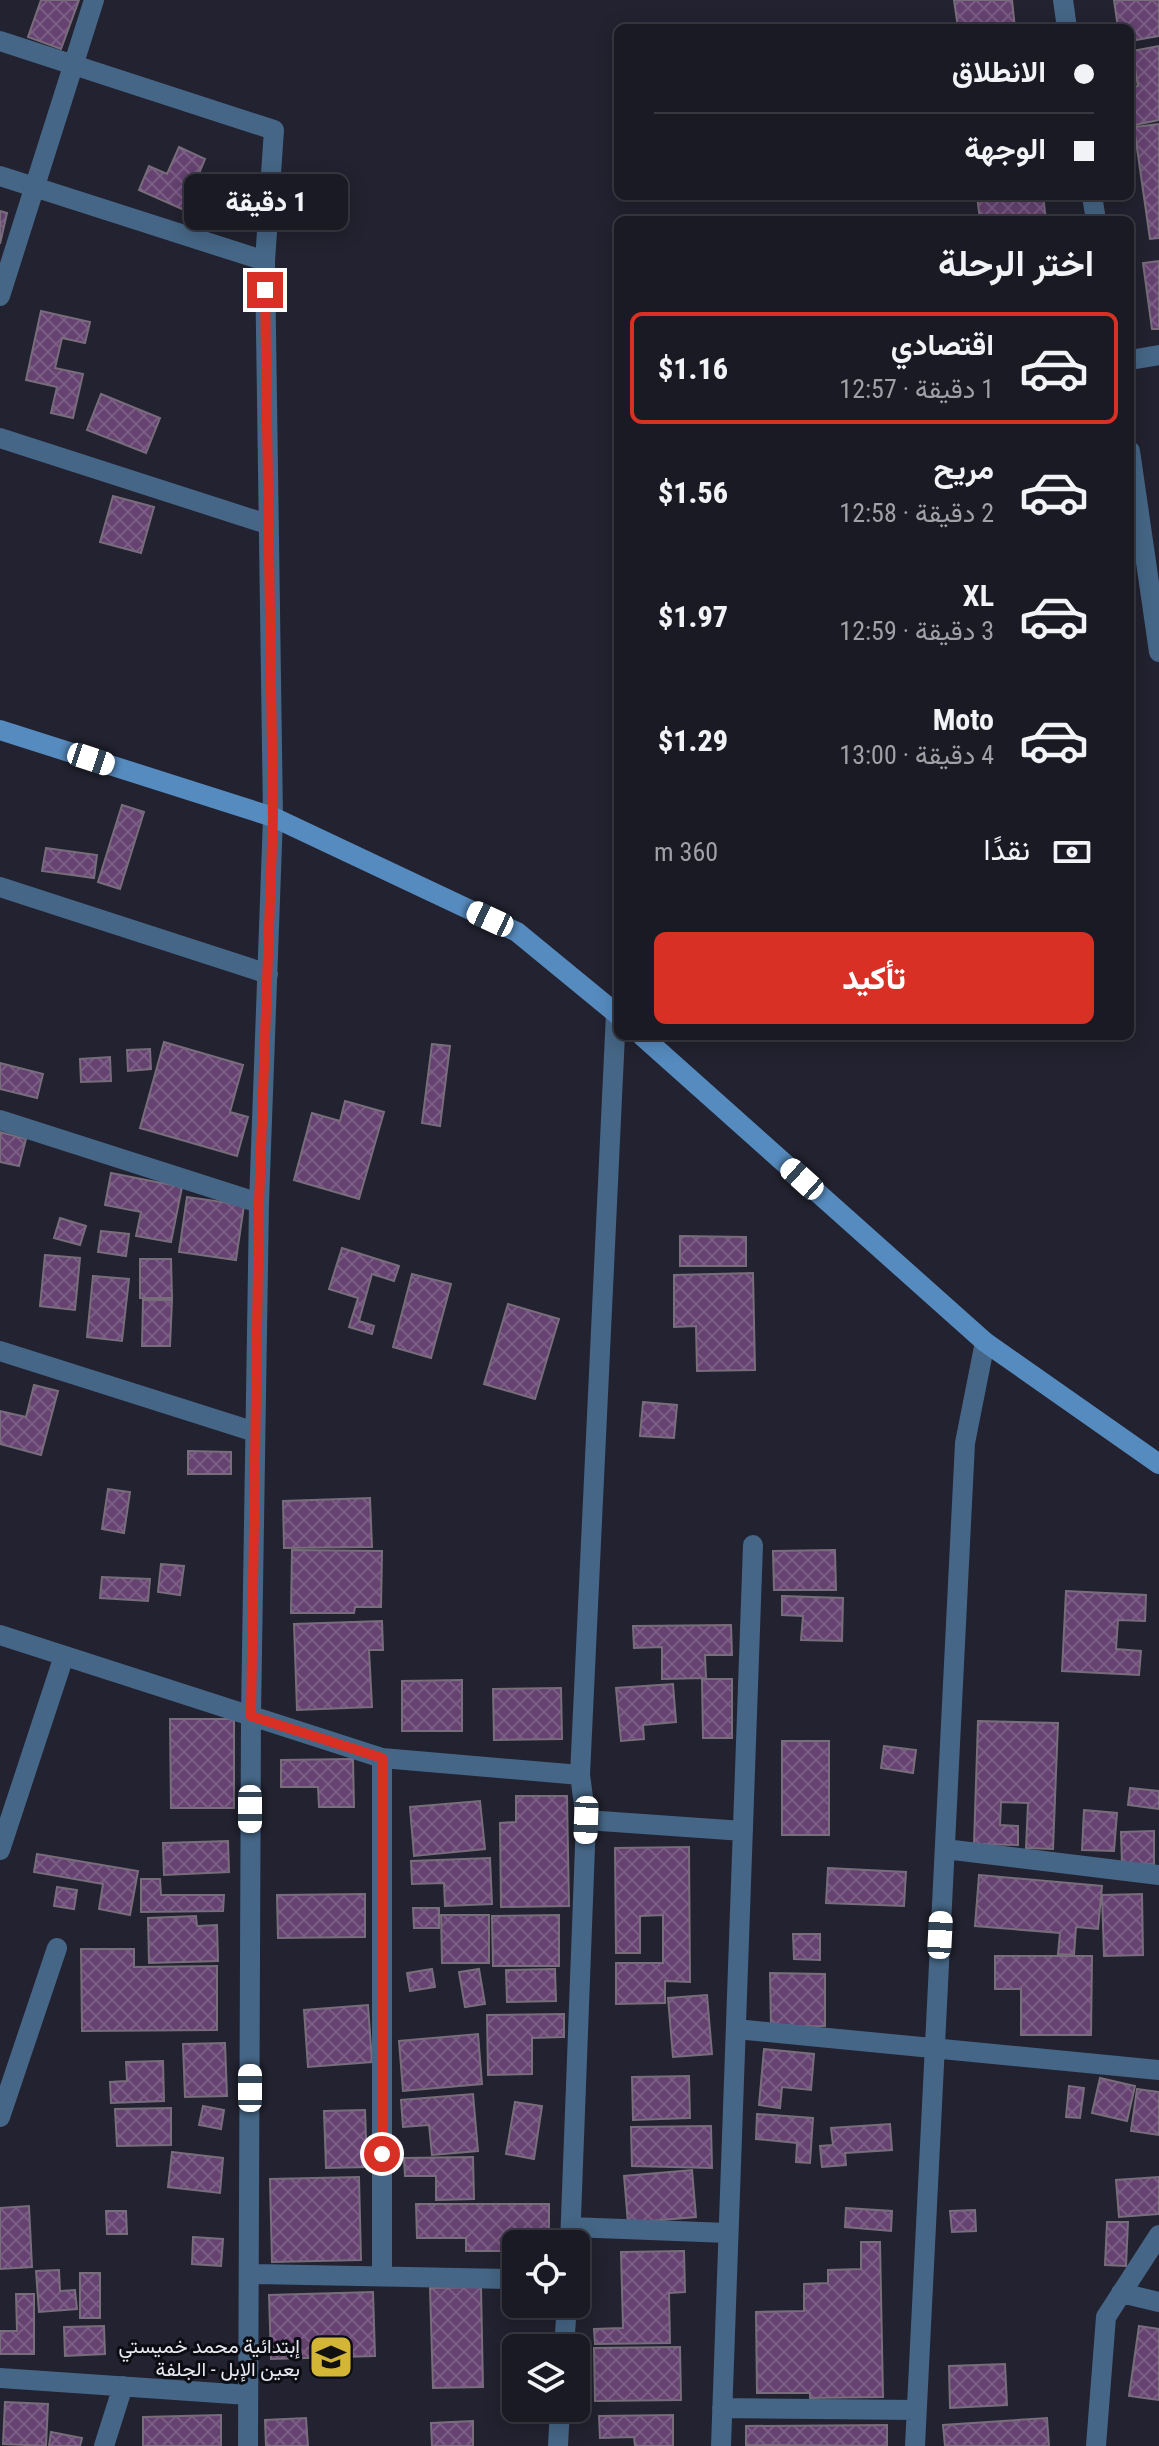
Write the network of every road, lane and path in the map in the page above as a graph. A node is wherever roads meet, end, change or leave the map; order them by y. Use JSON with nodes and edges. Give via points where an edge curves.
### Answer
{"nodes":[{"id":1,"x":94,"y":0,"type":"edge"},
{"id":2,"x":1063,"y":0,"type":"edge"},
{"id":3,"x":1066,"y":24,"type":"edge"},
{"id":4,"x":0,"y":41,"type":"edge"},
{"id":5,"x":73,"y":65,"type":"junction"},
{"id":6,"x":0,"y":176,"type":"edge"},
{"id":7,"x":35,"y":187,"type":"junction"},
{"id":8,"x":265,"y":261,"type":"junction"},
{"id":9,"x":0,"y":296,"type":"edge"},
{"id":10,"x":1159,"y":355,"type":"edge"},
{"id":11,"x":1134,"y":359,"type":"edge"},
{"id":12,"x":0,"y":438,"type":"edge"},
{"id":13,"x":1134,"y":479,"type":"edge"},
{"id":14,"x":267,"y":524,"type":"junction"},
{"id":15,"x":1159,"y":652,"type":"edge"},
{"id":16,"x":0,"y":730,"type":"edge"},
{"id":17,"x":273,"y":817,"type":"junction"},
{"id":18,"x":0,"y":887,"type":"edge"},
{"id":19,"x":268,"y":974,"type":"junction"},
{"id":20,"x":614,"y":1012,"type":"edge"},
{"id":21,"x":616,"y":1040,"type":"edge"},
{"id":22,"x":646,"y":1040,"type":"edge"},
{"id":23,"x":0,"y":1120,"type":"edge"},
{"id":24,"x":259,"y":1203,"type":"junction"},
{"id":25,"x":985,"y":1342,"type":"junction"},
{"id":26,"x":0,"y":1351,"type":"edge"},
{"id":27,"x":255,"y":1432,"type":"junction"},
{"id":28,"x":1159,"y":1464,"type":"edge"},
{"id":29,"x":753,"y":1545,"type":"dead end"},
{"id":30,"x":0,"y":1635,"type":"edge"},
{"id":31,"x":64,"y":1656,"type":"junction"},
{"id":32,"x":251,"y":1716,"type":"junction"},
{"id":33,"x":382,"y":1758,"type":"junction"},
{"id":34,"x":580,"y":1775,"type":"junction"},
{"id":35,"x":586,"y":1820,"type":"junction"},
{"id":36,"x":743,"y":1831,"type":"junction"},
{"id":37,"x":945,"y":1849,"type":"junction"},
{"id":38,"x":0,"y":1850,"type":"edge"},
{"id":39,"x":1159,"y":1875,"type":"edge"},
{"id":40,"x":57,"y":1948,"type":"dead end"},
{"id":41,"x":736,"y":2029,"type":"junction"},
{"id":42,"x":934,"y":2050,"type":"junction"},
{"id":43,"x":1159,"y":2070,"type":"edge"},
{"id":44,"x":0,"y":2117,"type":"edge"},
{"id":45,"x":570,"y":2230,"type":"edge"},
{"id":46,"x":728,"y":2233,"type":"junction"},
{"id":47,"x":590,"y":2235,"type":"edge"},
{"id":48,"x":1159,"y":2235,"type":"edge"},
{"id":49,"x":249,"y":2274,"type":"junction"},
{"id":50,"x":382,"y":2276,"type":"junction"},
{"id":51,"x":502,"y":2279,"type":"edge"},
{"id":52,"x":1121,"y":2293,"type":"junction"},
{"id":53,"x":1159,"y":2302,"type":"edge"},
{"id":54,"x":0,"y":2378,"type":"edge"},
{"id":55,"x":123,"y":2386,"type":"junction"},
{"id":56,"x":248,"y":2395,"type":"junction"},
{"id":57,"x":722,"y":2408,"type":"junction"},
{"id":58,"x":917,"y":2410,"type":"junction"},
{"id":59,"x":559,"y":2422,"type":"edge"},
{"id":60,"x":104,"y":2446,"type":"edge"},
{"id":61,"x":248,"y":2446,"type":"edge"},
{"id":62,"x":558,"y":2446,"type":"edge"},
{"id":63,"x":721,"y":2446,"type":"edge"},
{"id":64,"x":915,"y":2446,"type":"edge"},
{"id":65,"x":1096,"y":2446,"type":"edge"}],
"edges":[{"from":1,"to":5,"type":"street"},
{"from":2,"to":3,"type":"street"},
{"from":4,"to":5,"type":"street"},
{"from":5,"to":7,"type":"street"},
{"from":5,"to":8,"type":"street","via":[[274,130]]},
{"from":6,"to":7,"type":"street"},
{"from":7,"to":8,"type":"street"},
{"from":7,"to":9,"type":"street"},
{"from":8,"to":14,"type":"street"},
{"from":10,"to":11,"type":"street"},
{"from":12,"to":14,"type":"street"},
{"from":13,"to":15,"type":"street"},
{"from":14,"to":17,"type":"street"},
{"from":16,"to":17,"type":"street"},
{"from":17,"to":19,"type":"street"},
{"from":17,"to":20,"type":"street","via":[[517,932]]},
{"from":18,"to":19,"type":"street"},
{"from":19,"to":24,"type":"street"},
{"from":21,"to":34,"type":"street"},
{"from":22,"to":25,"type":"street"},
{"from":23,"to":24,"type":"street"},
{"from":24,"to":27,"type":"street"},
{"from":25,"to":28,"type":"street"},
{"from":25,"to":37,"type":"street","via":[[965,1443]]},
{"from":26,"to":27,"type":"street"},
{"from":27,"to":32,"type":"street"},
{"from":29,"to":36,"type":"street"},
{"from":30,"to":31,"type":"street"},
{"from":31,"to":32,"type":"street"},
{"from":31,"to":38,"type":"street"},
{"from":32,"to":33,"type":"street"},
{"from":32,"to":49,"type":"street"},
{"from":33,"to":34,"type":"street"},
{"from":33,"to":50,"type":"street"},
{"from":34,"to":35,"type":"street"},
{"from":35,"to":36,"type":"street"},
{"from":35,"to":45,"type":"street"},
{"from":36,"to":41,"type":"street"},
{"from":37,"to":39,"type":"street"},
{"from":37,"to":42,"type":"street"},
{"from":40,"to":44,"type":"street"},
{"from":41,"to":42,"type":"street"},
{"from":41,"to":46,"type":"street"},
{"from":42,"to":43,"type":"street"},
{"from":42,"to":58,"type":"street"},
{"from":46,"to":47,"type":"street"},
{"from":46,"to":57,"type":"street"},
{"from":48,"to":52,"type":"street"},
{"from":49,"to":50,"type":"street"},
{"from":49,"to":56,"type":"street"},
{"from":50,"to":51,"type":"street"},
{"from":52,"to":53,"type":"street"},
{"from":52,"to":65,"type":"street","via":[[1106,2317]]},
{"from":54,"to":55,"type":"street"},
{"from":55,"to":56,"type":"street"},
{"from":55,"to":60,"type":"street"},
{"from":56,"to":61,"type":"street"},
{"from":57,"to":58,"type":"street"},
{"from":57,"to":63,"type":"street"},
{"from":58,"to":64,"type":"street"},
{"from":59,"to":62,"type":"street"}]}
